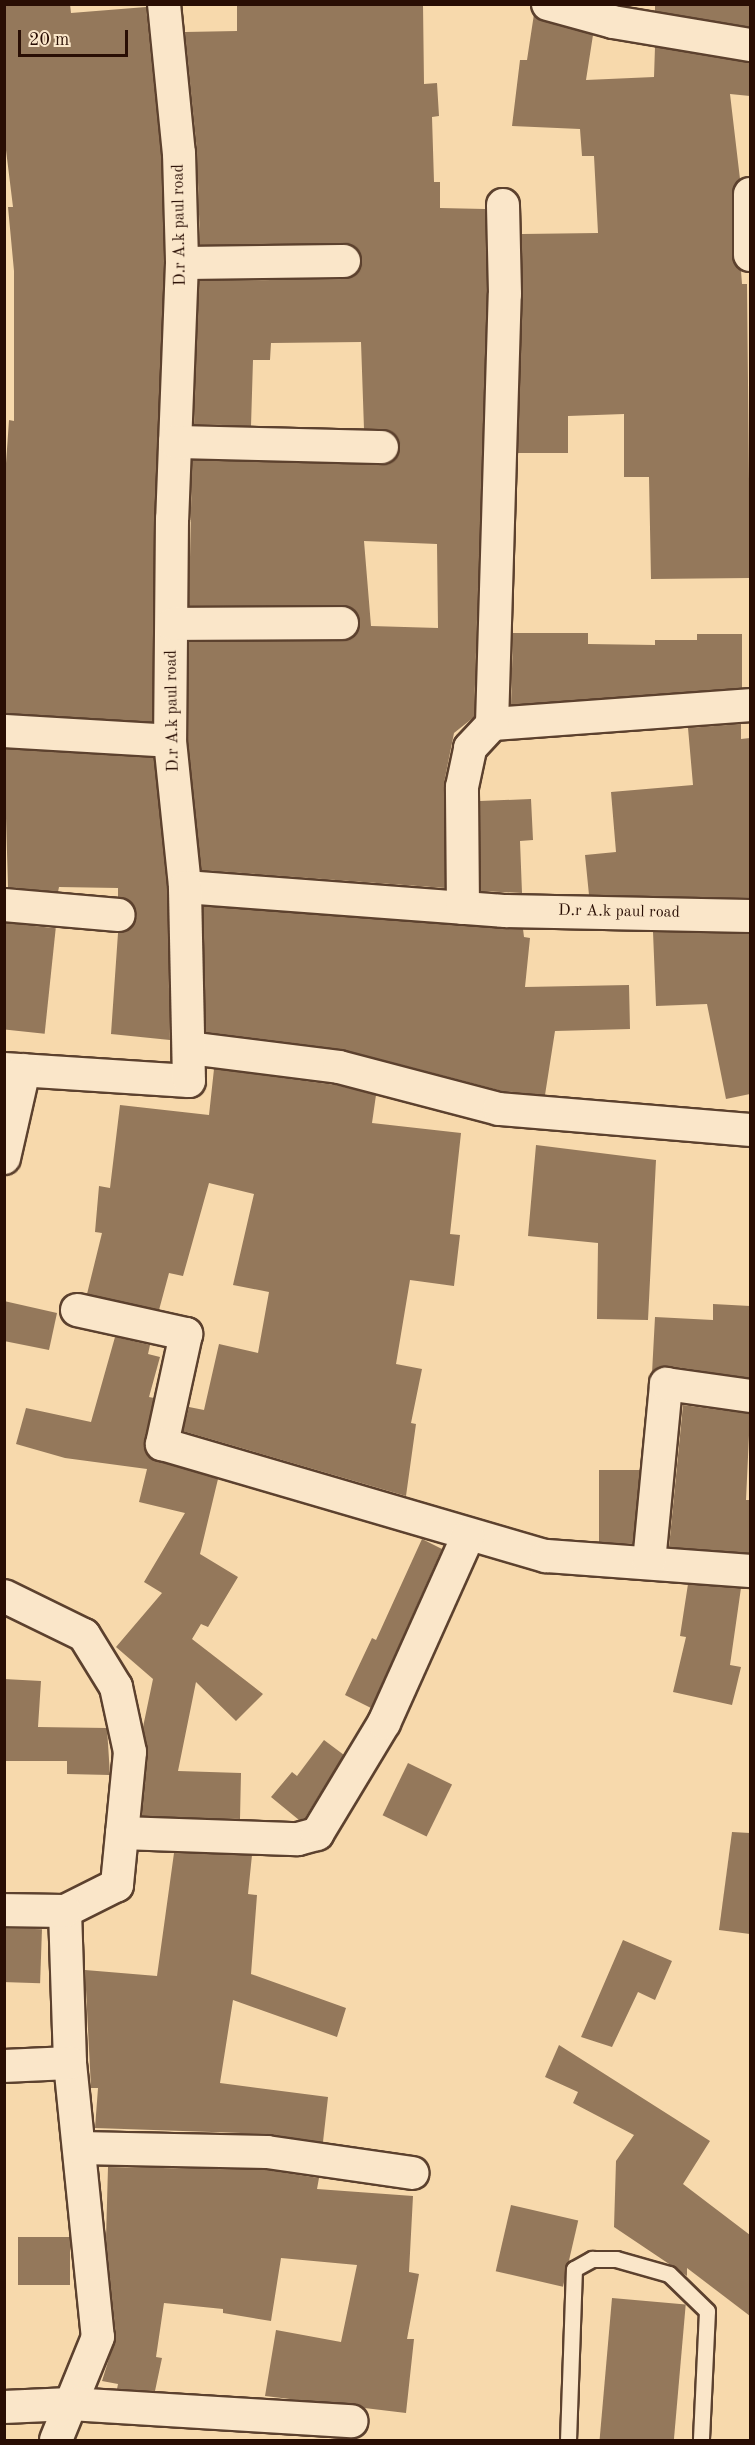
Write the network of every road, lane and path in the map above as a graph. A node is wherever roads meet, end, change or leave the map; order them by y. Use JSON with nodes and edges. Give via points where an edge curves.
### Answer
{"nodes":[{"id":1,"x":164,"y":4,"type":"edge"},
{"id":2,"x":548,"y":4,"type":"edge"},
{"id":3,"x":750,"y":45,"type":"edge"},
{"id":4,"x":750,"y":194,"type":"edge"},
{"id":5,"x":503,"y":205,"type":"dead end"},
{"id":6,"x":750,"y":255,"type":"edge"},
{"id":7,"x":345,"y":261,"type":"dead end"},
{"id":8,"x":182,"y":263,"type":"junction"},
{"id":9,"x":175,"y":442,"type":"junction"},
{"id":10,"x":382,"y":447,"type":"dead end"},
{"id":11,"x":342,"y":623,"type":"dead end"},
{"id":12,"x":172,"y":624,"type":"junction"},
{"id":13,"x":750,"y":705,"type":"edge"},
{"id":14,"x":492,"y":724,"type":"junction"},
{"id":15,"x":4,"y":731,"type":"edge"},
{"id":16,"x":170,"y":741,"type":"junction"},
{"id":17,"x":185,"y":888,"type":"junction"},
{"id":18,"x":4,"y":905,"type":"edge"},
{"id":19,"x":463,"y":908,"type":"junction"},
{"id":20,"x":119,"y":915,"type":"dead end"},
{"id":21,"x":750,"y":915,"type":"edge"},
{"id":22,"x":189,"y":1048,"type":"junction"},
{"id":23,"x":14,"y":1070,"type":"edge"},
{"id":24,"x":750,"y":1130,"type":"edge"},
{"id":25,"x":4,"y":1158,"type":"edge"},
{"id":26,"x":77,"y":1310,"type":"dead end"},
{"id":27,"x":750,"y":1396,"type":"edge"},
{"id":28,"x":468,"y":1536,"type":"junction"},
{"id":29,"x":649,"y":1563,"type":"junction"},
{"id":30,"x":750,"y":1570,"type":"edge"},
{"id":31,"x":4,"y":1596,"type":"edge"},
{"id":32,"x":122,"y":1833,"type":"junction"},
{"id":33,"x":4,"y":1910,"type":"edge"},
{"id":34,"x":65,"y":1911,"type":"junction"},
{"id":35,"x":70,"y":2063,"type":"junction"},
{"id":36,"x":4,"y":2066,"type":"edge"},
{"id":37,"x":80,"y":2148,"type":"junction"},
{"id":38,"x":412,"y":2173,"type":"dead end"},
{"id":39,"x":70,"y":2404,"type":"junction"},
{"id":40,"x":4,"y":2407,"type":"edge"},
{"id":41,"x":351,"y":2421,"type":"dead end"},
{"id":42,"x":56,"y":2440,"type":"edge"},
{"id":43,"x":568,"y":2440,"type":"edge"},
{"id":44,"x":701,"y":2440,"type":"edge"}],
"edges":[{"from":1,"to":8,"type":"street","name":"D.r A.k paul road","via":[[179,153]]},
{"from":2,"to":3,"type":"street","via":[[613,22]]},
{"from":4,"to":6,"type":"street"},
{"from":5,"to":14,"type":"street","via":[[506,294]]},
{"from":7,"to":8,"type":"street"},
{"from":8,"to":9,"type":"street","name":"D.r A.k paul road"},
{"from":9,"to":10,"type":"street"},
{"from":9,"to":12,"type":"street","name":"D.r A.k paul road"},
{"from":11,"to":12,"type":"street"},
{"from":12,"to":16,"type":"street","name":"D.r A.k paul road"},
{"from":13,"to":14,"type":"street"},
{"from":14,"to":19,"type":"street","via":[[470,748],[462,787]]},
{"from":15,"to":16,"type":"street"},
{"from":16,"to":17,"type":"street","name":"D.r A.k paul road"},
{"from":17,"to":19,"type":"street","name":"D.r A.k paul road"},
{"from":17,"to":22,"type":"street"},
{"from":18,"to":20,"type":"street"},
{"from":19,"to":21,"type":"street","name":"D.r A.k paul road"},
{"from":22,"to":23,"type":"street","via":[[189,1081]]},
{"from":22,"to":24,"type":"street","via":[[339,1067],[499,1109]]},
{"from":23,"to":25,"type":"street"},
{"from":26,"to":28,"type":"street","via":[[186,1334],[162,1444]]},
{"from":27,"to":29,"type":"street","via":[[666,1384]]},
{"from":28,"to":29,"type":"street","via":[[546,1556]]},
{"from":28,"to":32,"type":"street","via":[[384,1723],[317,1834],[298,1839]]},
{"from":29,"to":30,"type":"street"},
{"from":31,"to":32,"type":"street","via":[[84,1635],[116,1687],[130,1752]]},
{"from":32,"to":34,"type":"street","via":[[117,1885]]},
{"from":33,"to":34,"type":"street"},
{"from":34,"to":35,"type":"street"},
{"from":35,"to":36,"type":"street"},
{"from":35,"to":37,"type":"street"},
{"from":37,"to":38,"type":"street","via":[[267,2152]]},
{"from":37,"to":39,"type":"street","via":[[98,2337]]},
{"from":39,"to":40,"type":"street"},
{"from":39,"to":41,"type":"street"},
{"from":39,"to":42,"type":"street"},
{"from":43,"to":44,"type":"lane","via":[[574,2269],[600,2259],[669,2274],[707,2311]]}]}
